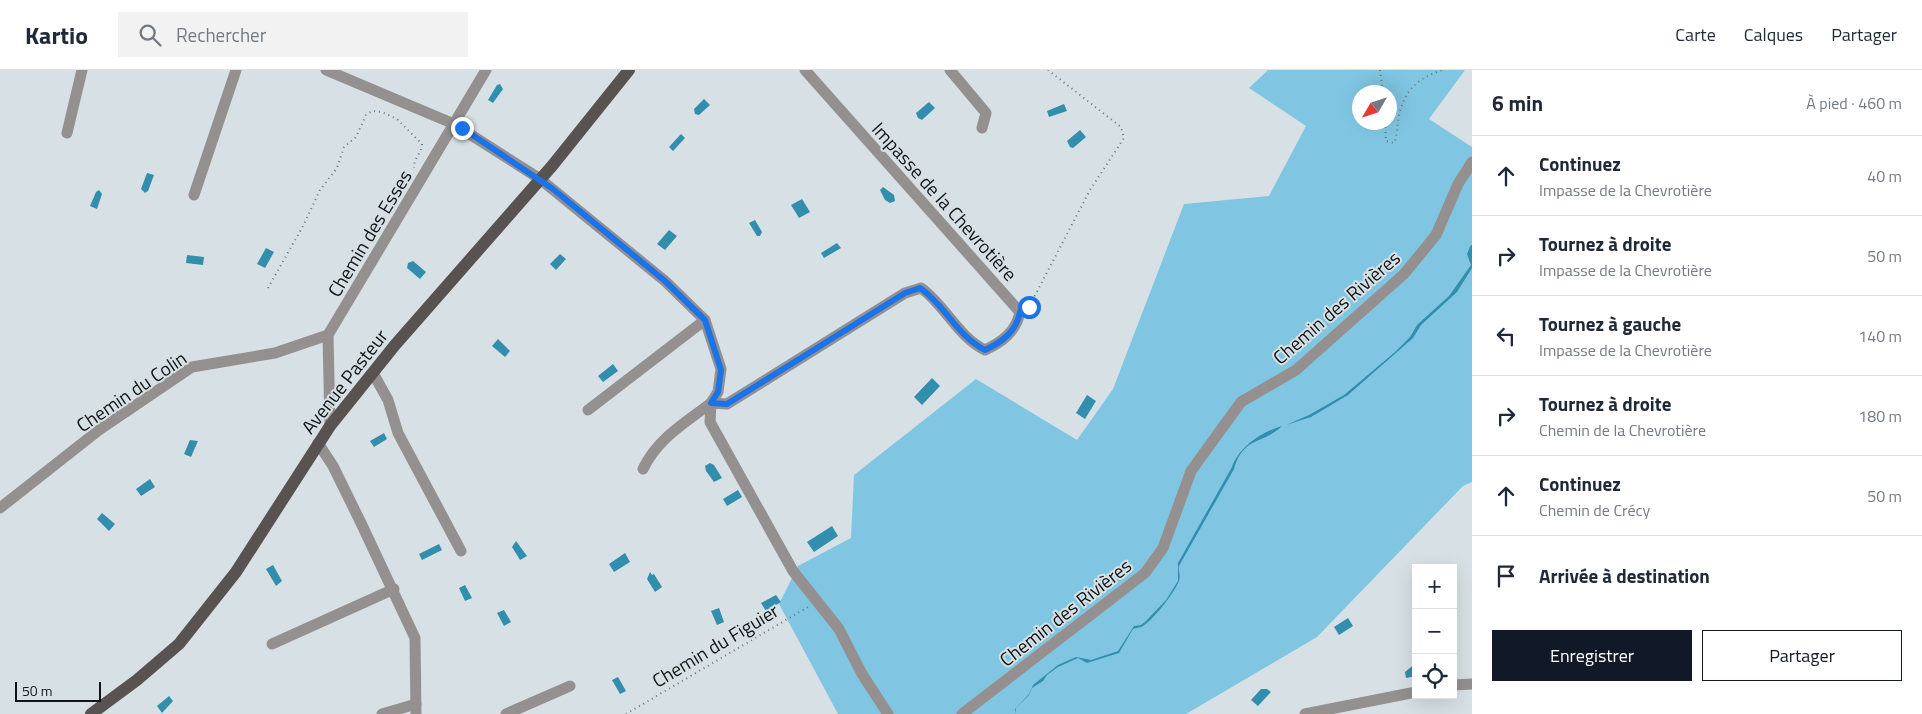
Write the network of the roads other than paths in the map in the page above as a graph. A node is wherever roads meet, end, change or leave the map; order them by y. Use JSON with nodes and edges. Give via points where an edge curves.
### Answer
{"nodes":[{"id":1,"x":82,"y":70,"type":"edge"},
{"id":2,"x":236,"y":70,"type":"edge"},
{"id":3,"x":326,"y":70,"type":"edge"},
{"id":4,"x":486,"y":70,"type":"edge"},
{"id":5,"x":629,"y":70,"type":"edge"},
{"id":6,"x":805,"y":70,"type":"edge"},
{"id":7,"x":950,"y":70,"type":"edge"},
{"id":8,"x":454,"y":124,"type":"junction"},
{"id":9,"x":982,"y":128,"type":"dead end"},
{"id":10,"x":67,"y":133,"type":"dead end"},
{"id":11,"x":1472,"y":162,"type":"edge"},
{"id":12,"x":540,"y":179,"type":"junction"},
{"id":13,"x":194,"y":195,"type":"dead end"},
{"id":14,"x":705,"y":320,"type":"junction"},
{"id":15,"x":328,"y":336,"type":"junction"},
{"id":16,"x":373,"y":373,"type":"junction"},
{"id":17,"x":711,"y":403,"type":"junction"},
{"id":18,"x":588,"y":410,"type":"dead end"},
{"id":19,"x":330,"y":426,"type":"junction"},
{"id":20,"x":318,"y":443,"type":"junction"},
{"id":21,"x":643,"y":469,"type":"dead end"},
{"id":22,"x":0,"y":508,"type":"edge"},
{"id":23,"x":461,"y":551,"type":"dead end"},
{"id":24,"x":394,"y":589,"type":"junction"},
{"id":25,"x":272,"y":644,"type":"dead end"},
{"id":26,"x":1472,"y":684,"type":"edge"},
{"id":27,"x":1457,"y":685,"type":"edge"},
{"id":28,"x":570,"y":686,"type":"dead end"},
{"id":29,"x":1412,"y":693,"type":"edge"},
{"id":30,"x":416,"y":709,"type":"edge"},
{"id":31,"x":91,"y":714,"type":"edge"},
{"id":32,"x":382,"y":714,"type":"edge"},
{"id":33,"x":506,"y":714,"type":"edge"},
{"id":34,"x":888,"y":714,"type":"edge"},
{"id":35,"x":962,"y":714,"type":"edge"},
{"id":36,"x":1305,"y":714,"type":"edge"}],
"edges":[{"from":1,"to":10,"type":"street"},
{"from":2,"to":13,"type":"street"},
{"from":3,"to":8,"type":"street"},
{"from":4,"to":8,"type":"street","name":"Chemin des Esses"},
{"from":5,"to":12,"type":"main road","name":"Avenue Pasteur"},
{"from":6,"to":17,"type":"street","name":"Impasse de la Chevrotière","via":[[1020,312],[1018,323],[1002,343],[985,350],[973,344],[933,297],[920,288],[905,293],[727,404]]},
{"from":7,"to":9,"type":"street","via":[[986,114]]},
{"from":8,"to":12,"type":"street"},
{"from":8,"to":15,"type":"street","name":"Chemin des Esses"},
{"from":11,"to":35,"type":"street","name":"Chemin des Rivières","via":[[1458,184],[1436,235],[1404,274],[1296,370],[1241,402],[1191,471],[1163,548],[1145,573]]},
{"from":12,"to":14,"type":"street","via":[[665,281]]},
{"from":12,"to":16,"type":"main road","name":"Avenue Pasteur"},
{"from":14,"to":17,"type":"street","via":[[721,370],[718,392]]},
{"from":14,"to":18,"type":"street"},
{"from":15,"to":19,"type":"street"},
{"from":15,"to":22,"type":"street","name":"Chemin du Colin","via":[[276,353],[192,367],[99,430]]},
{"from":16,"to":19,"type":"main road","name":"Avenue Pasteur"},
{"from":16,"to":23,"type":"street","via":[[388,400],[398,433]]},
{"from":17,"to":21,"type":"street","via":[[660,442]]},
{"from":17,"to":34,"type":"street","via":[[710,422],[794,571],[839,629],[862,674]]},
{"from":19,"to":20,"type":"main road","name":"Avenue Pasteur"},
{"from":20,"to":24,"type":"street","via":[[333,466]]},
{"from":20,"to":31,"type":"main road","name":"Avenue Pasteur","via":[[236,572],[179,644]]},
{"from":24,"to":25,"type":"street"},
{"from":24,"to":30,"type":"street","via":[[414,638]]},
{"from":26,"to":27,"type":"street"},
{"from":28,"to":33,"type":"street"},
{"from":29,"to":36,"type":"street"},
{"from":30,"to":32,"type":"street"}]}
